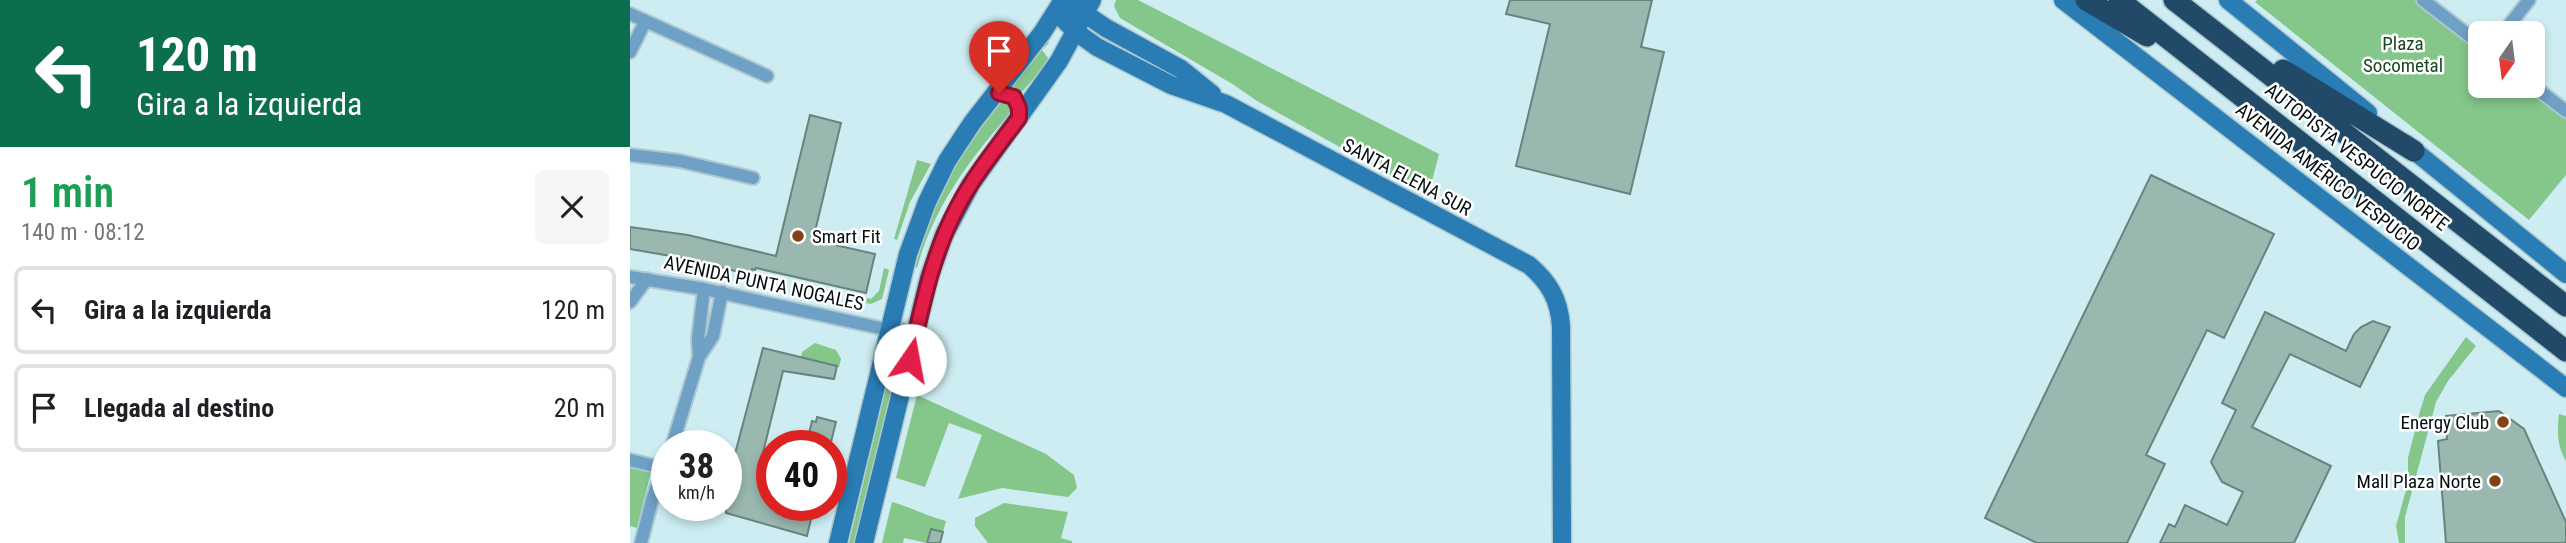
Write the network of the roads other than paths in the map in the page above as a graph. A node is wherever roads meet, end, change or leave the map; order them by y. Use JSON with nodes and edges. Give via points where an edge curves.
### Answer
{"nodes":[{"id":1,"x":2063,"y":0,"type":"edge"},
{"id":2,"x":2086,"y":0,"type":"edge"},
{"id":3,"x":2119,"y":0,"type":"edge"},
{"id":4,"x":2174,"y":0,"type":"edge"},
{"id":5,"x":2228,"y":0,"type":"edge"},
{"id":6,"x":2423,"y":0,"type":"edge"},
{"id":7,"x":2529,"y":0,"type":"edge"},
{"id":8,"x":1061,"y":4,"type":"edge"},
{"id":9,"x":1089,"y":7,"type":"edge"},
{"id":10,"x":630,"y":14,"type":"edge"},
{"id":11,"x":2192,"y":14,"type":"junction"},
{"id":12,"x":2512,"y":21,"type":"edge"},
{"id":13,"x":645,"y":22,"type":"junction"},
{"id":14,"x":1076,"y":32,"type":"junction"},
{"id":15,"x":2468,"y":35,"type":"edge"},
{"id":16,"x":630,"y":52,"type":"edge"},
{"id":17,"x":767,"y":76,"type":"dead end"},
{"id":18,"x":2214,"y":76,"type":"junction"},
{"id":19,"x":993,"y":95,"type":"junction"},
{"id":20,"x":2545,"y":95,"type":"edge"},
{"id":21,"x":1226,"y":104,"type":"junction"},
{"id":22,"x":2566,"y":111,"type":"edge"},
{"id":23,"x":1019,"y":118,"type":"junction"},
{"id":24,"x":2414,"y":151,"type":"junction"},
{"id":25,"x":630,"y":155,"type":"edge"},
{"id":26,"x":752,"y":178,"type":"dead end"},
{"id":27,"x":2566,"y":274,"type":"edge"},
{"id":28,"x":630,"y":277,"type":"edge"},
{"id":29,"x":647,"y":279,"type":"junction"},
{"id":30,"x":704,"y":289,"type":"junction"},
{"id":31,"x":722,"y":292,"type":"junction"},
{"id":32,"x":630,"y":302,"type":"edge"},
{"id":33,"x":2566,"y":306,"type":"edge"},
{"id":34,"x":889,"y":330,"type":"junction"},
{"id":35,"x":2566,"y":351,"type":"edge"},
{"id":36,"x":699,"y":357,"type":"junction"},
{"id":37,"x":2566,"y":388,"type":"edge"},
{"id":38,"x":677,"y":430,"type":"edge"},
{"id":39,"x":630,"y":460,"type":"edge"},
{"id":40,"x":651,"y":462,"type":"edge"},
{"id":41,"x":651,"y":502,"type":"edge"},
{"id":42,"x":638,"y":538,"type":"edge"},
{"id":43,"x":838,"y":543,"type":"edge"},
{"id":44,"x":864,"y":543,"type":"edge"},
{"id":45,"x":1562,"y":543,"type":"edge"}],
"edges":[{"from":1,"to":37,"type":"street","name":"AVENIDA AMÉRICO VESPUCIO"},
{"from":2,"to":18,"type":"highway"},
{"from":3,"to":18,"type":"highway","name":"AUTOPISTA VESPUCIO NORTE"},
{"from":4,"to":11,"type":"highway","name":"AUTOPISTA VESPUCIO NORTE"},
{"from":5,"to":24,"type":"street"},
{"from":6,"to":15,"type":"street"},
{"from":7,"to":12,"type":"street"},
{"from":8,"to":9,"type":"street","name":"SANTA ELENA SUR"},
{"from":8,"to":14,"type":"street","name":"SANTA ELENA SUR"},
{"from":8,"to":19,"type":"street"},
{"from":9,"to":14,"type":"street"},
{"from":9,"to":21,"type":"street","name":"SANTA ELENA SUR","via":[[1106,28],[1181,69]]},
{"from":10,"to":13,"type":"street"},
{"from":11,"to":24,"type":"highway"},
{"from":11,"to":33,"type":"highway","name":"AUTOPISTA VESPUCIO NORTE"},
{"from":13,"to":16,"type":"street"},
{"from":13,"to":17,"type":"street"},
{"from":14,"to":21,"type":"street","name":"SANTA ELENA SUR","via":[[1171,85]]},
{"from":14,"to":23,"type":"street"},
{"from":18,"to":35,"type":"highway","name":"AUTOPISTA VESPUCIO NORTE"},
{"from":19,"to":23,"type":"street","via":[[1014,97]]},
{"from":19,"to":34,"type":"street","via":[[947,161],[927,202]]},
{"from":20,"to":22,"type":"street"},
{"from":21,"to":45,"type":"street","name":"SANTA ELENA SUR","via":[[1542,276],[1556,299],[1561,326]]},
{"from":23,"to":44,"type":"street","via":[[971,184],[936,256]]},
{"from":24,"to":27,"type":"street"},
{"from":25,"to":26,"type":"street"},
{"from":28,"to":29,"type":"street","name":"AVENIDA PUNTA NOGALES"},
{"from":29,"to":30,"type":"street","name":"AVENIDA PUNTA NOGALES"},
{"from":29,"to":32,"type":"street"},
{"from":30,"to":31,"type":"street","name":"AVENIDA PUNTA NOGALES"},
{"from":30,"to":36,"type":"street"},
{"from":31,"to":34,"type":"street","name":"AVENIDA PUNTA NOGALES"},
{"from":31,"to":36,"type":"street","via":[[713,336]]},
{"from":34,"to":43,"type":"street"},
{"from":36,"to":38,"type":"street"},
{"from":39,"to":40,"type":"street"},
{"from":41,"to":42,"type":"street"}]}
